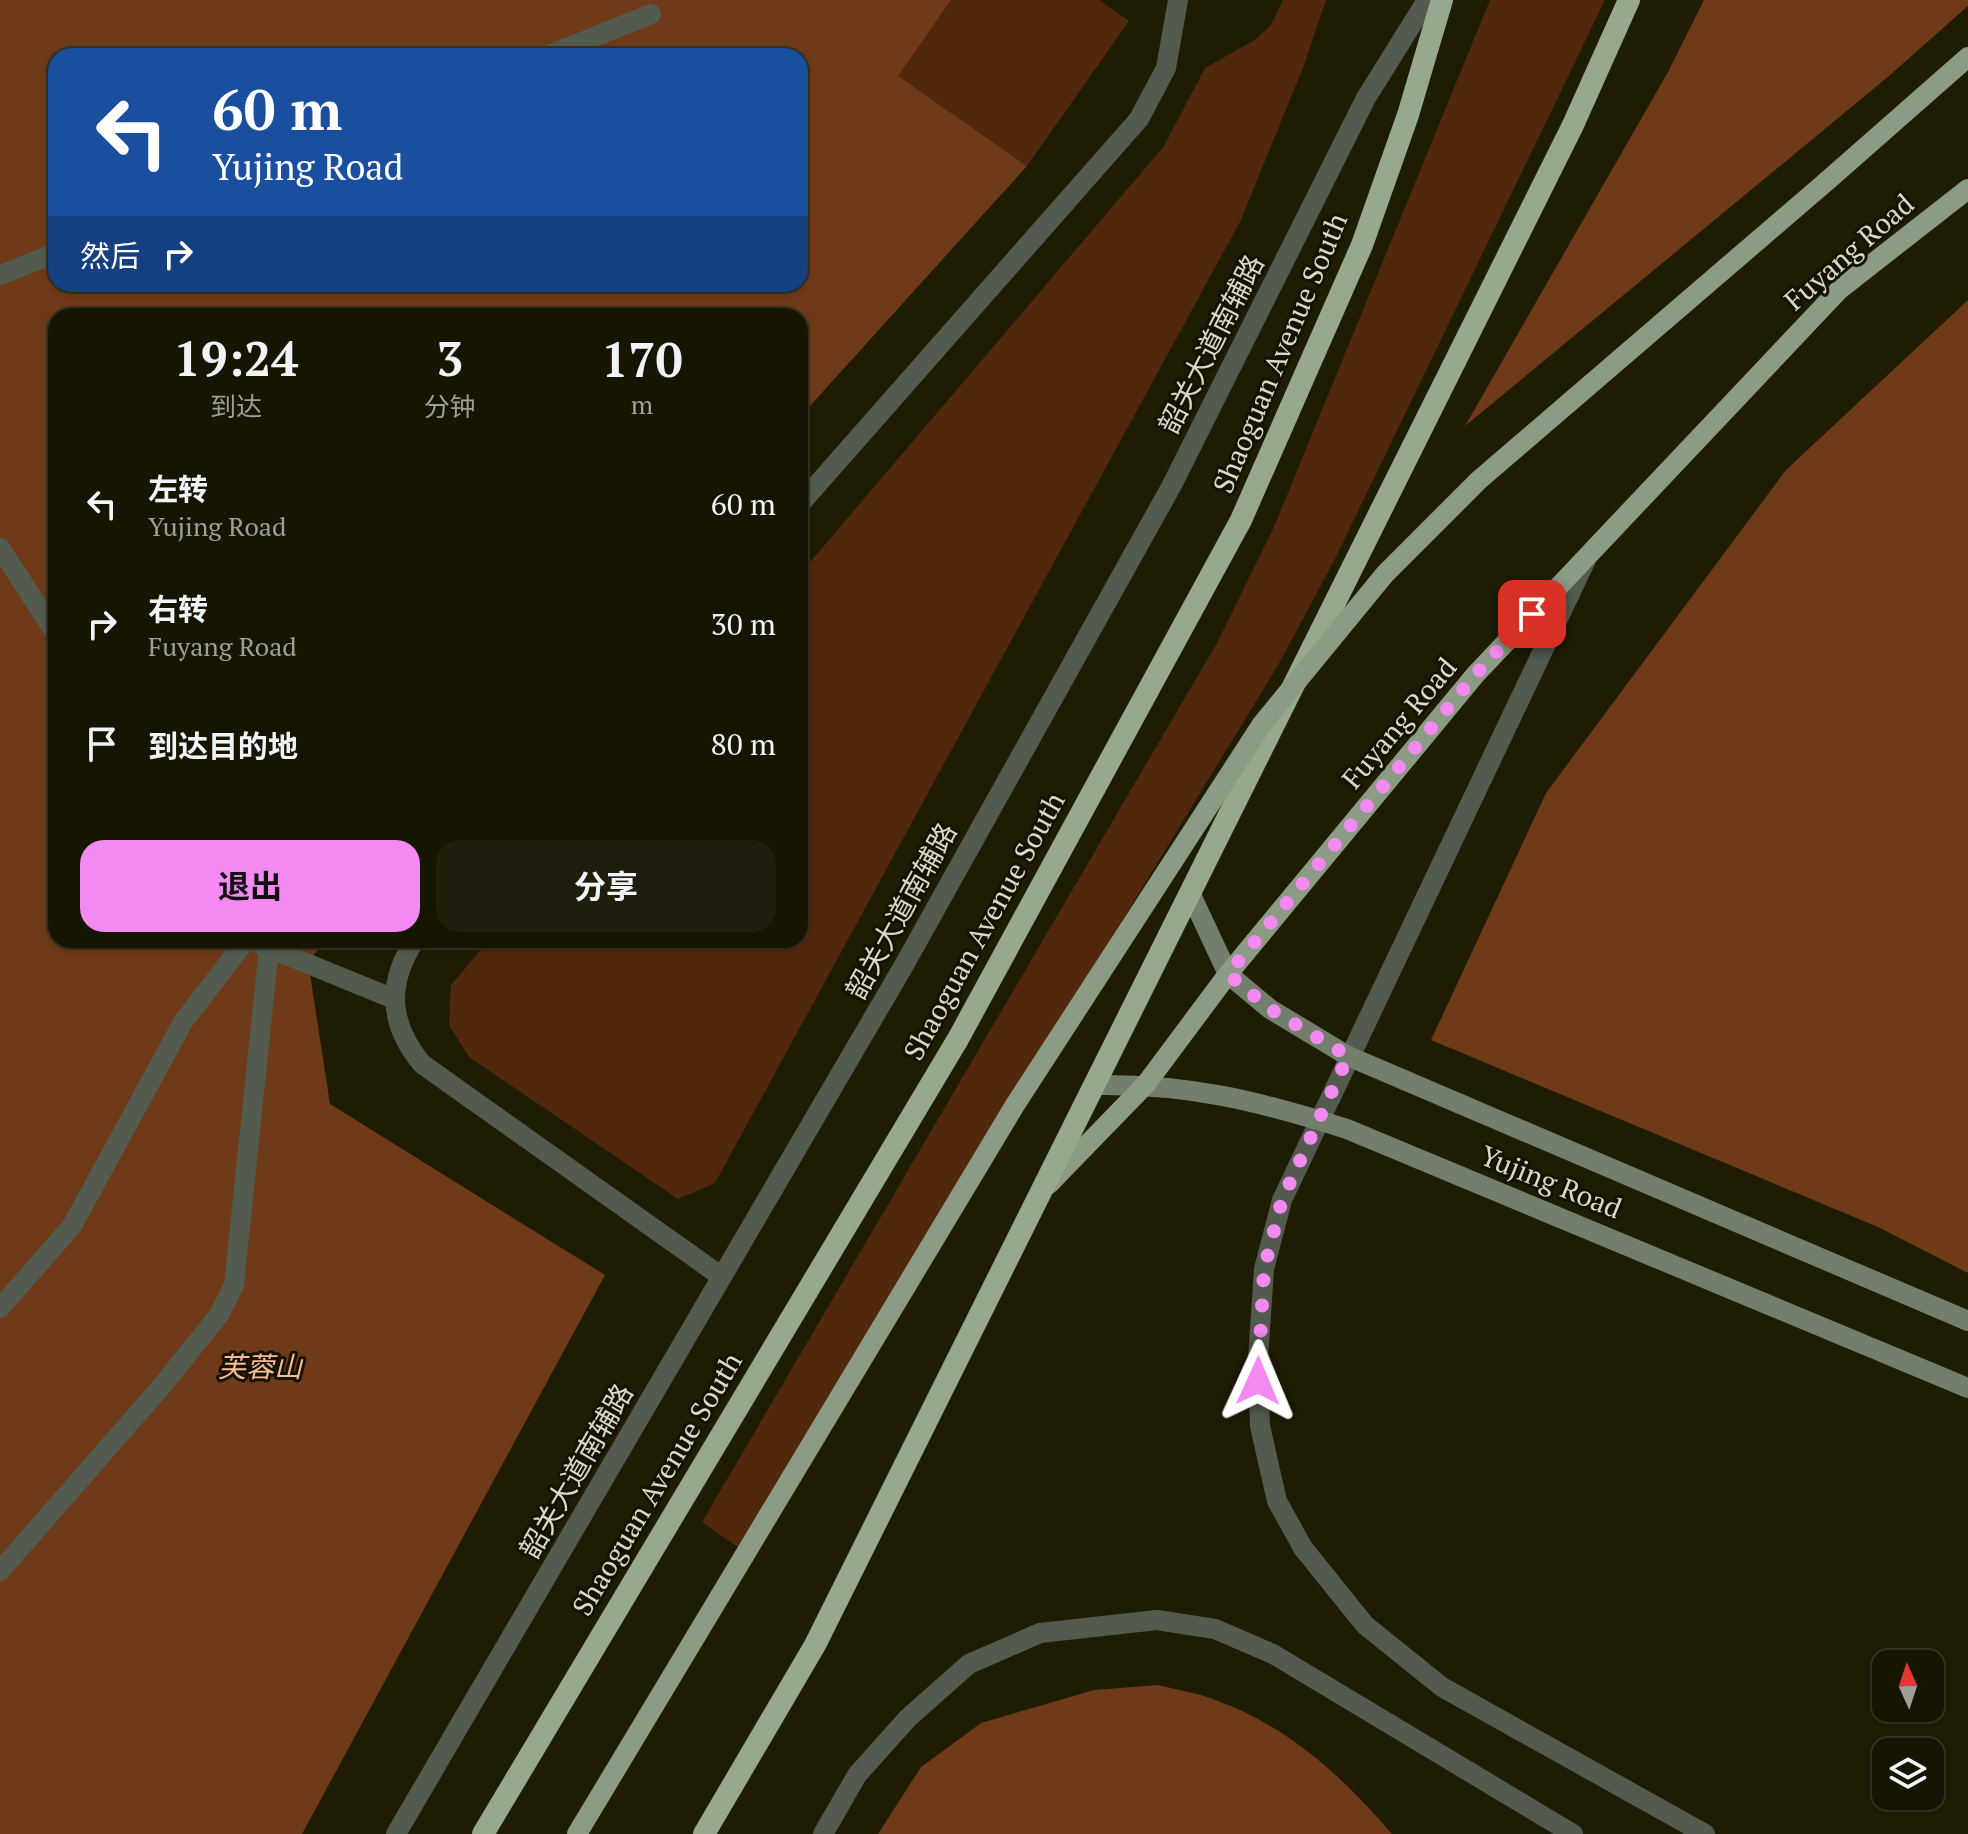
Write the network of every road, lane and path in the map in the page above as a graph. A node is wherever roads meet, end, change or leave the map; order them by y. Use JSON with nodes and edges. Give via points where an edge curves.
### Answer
{"nodes":[{"id":1,"x":1178,"y":0,"type":"edge"},
{"id":2,"x":1427,"y":0,"type":"edge"},
{"id":3,"x":1442,"y":0,"type":"edge"},
{"id":4,"x":1629,"y":0,"type":"edge"},
{"id":5,"x":651,"y":14,"type":"dead end"},
{"id":6,"x":567,"y":48,"type":"edge"},
{"id":7,"x":1968,"y":57,"type":"edge"},
{"id":8,"x":1968,"y":189,"type":"edge"},
{"id":9,"x":48,"y":256,"type":"edge"},
{"id":10,"x":0,"y":275,"type":"edge"},
{"id":11,"x":808,"y":495,"type":"edge"},
{"id":12,"x":0,"y":548,"type":"edge"},
{"id":13,"x":1589,"y":552,"type":"junction"},
{"id":14,"x":48,"y":622,"type":"edge"},
{"id":15,"x":1191,"y":895,"type":"junction"},
{"id":16,"x":250,"y":948,"type":"edge"},
{"id":17,"x":255,"y":948,"type":"edge"},
{"id":18,"x":267,"y":948,"type":"edge"},
{"id":19,"x":410,"y":948,"type":"edge"},
{"id":20,"x":1228,"y":974,"type":"junction"},
{"id":21,"x":394,"y":999,"type":"junction"},
{"id":22,"x":1348,"y":1056,"type":"junction"},
{"id":23,"x":1146,"y":1084,"type":"junction"},
{"id":24,"x":1097,"y":1085,"type":"junction"},
{"id":25,"x":1319,"y":1120,"type":"junction"},
{"id":26,"x":1043,"y":1190,"type":"junction"},
{"id":27,"x":722,"y":1277,"type":"junction"},
{"id":28,"x":0,"y":1308,"type":"edge"},
{"id":29,"x":1968,"y":1321,"type":"edge"},
{"id":30,"x":1968,"y":1388,"type":"edge"},
{"id":31,"x":0,"y":1571,"type":"edge"},
{"id":32,"x":396,"y":1834,"type":"edge"},
{"id":33,"x":483,"y":1834,"type":"edge"},
{"id":34,"x":577,"y":1834,"type":"edge"},
{"id":35,"x":704,"y":1834,"type":"edge"},
{"id":36,"x":823,"y":1834,"type":"edge"},
{"id":37,"x":1573,"y":1834,"type":"edge"},
{"id":38,"x":1705,"y":1834,"type":"edge"}],
"edges":[{"from":1,"to":11,"type":"street","via":[[1166,68],[1139,119]]},
{"from":2,"to":27,"type":"street","name":"韶关大道南辅路","via":[[1366,98],[1172,485],[903,967]]},
{"from":3,"to":33,"type":"highway","name":"Shaoguan Avenue South","via":[[1362,245],[1241,520],[958,1039]]},
{"from":4,"to":15,"type":"highway","via":[[1566,139]]},
{"from":5,"to":6,"type":"street"},
{"from":7,"to":34,"type":"main road","bridge":true,"via":[[1479,480],[1385,574],[1262,724],[1015,1105]]},
{"from":8,"to":13,"type":"main road","name":"Fuyang Road","via":[[1840,289]]},
{"from":9,"to":10,"type":"street"},
{"from":12,"to":14,"type":"street"},
{"from":13,"to":20,"type":"main road","name":"Fuyang Road","via":[[1475,675]]},
{"from":13,"to":22,"type":"street"},
{"from":15,"to":20,"type":"main road","name":"Yujing Road"},
{"from":15,"to":24,"type":"highway"},
{"from":16,"to":28,"type":"street","via":[[183,1022],[72,1226]]},
{"from":17,"to":31,"type":"street","via":[[234,1285],[219,1315],[161,1387]]},
{"from":18,"to":21,"type":"street"},
{"from":19,"to":21,"type":"street"},
{"from":20,"to":22,"type":"main road","name":"Yujing Road","via":[[1270,1009]]},
{"from":20,"to":23,"type":"main road","name":"Fuyang Road"},
{"from":21,"to":27,"type":"street","via":[[405,1043],[422,1064]]},
{"from":22,"to":25,"type":"street"},
{"from":22,"to":29,"type":"main road","name":"Yujing Road"},
{"from":23,"to":24,"type":"main road","name":"Yujing Road"},
{"from":23,"to":25,"type":"main road","name":"Yujing Road","via":[[1253,1100]]},
{"from":23,"to":26,"type":"main road","name":"Fuyang Road"},
{"from":24,"to":26,"type":"highway"},
{"from":25,"to":30,"type":"main road","name":"Yujing Road"},
{"from":25,"to":38,"type":"street","via":[[1282,1200],[1264,1269],[1260,1426],[1277,1501],[1303,1548],[1365,1625],[1442,1687]]},
{"from":26,"to":35,"type":"highway","via":[[815,1645]]},
{"from":27,"to":32,"type":"street","name":"韶关大道南辅路"},
{"from":36,"to":37,"type":"street","via":[[857,1775],[908,1718],[969,1664],[1040,1633],[1157,1620],[1215,1629],[1273,1654]]}]}
